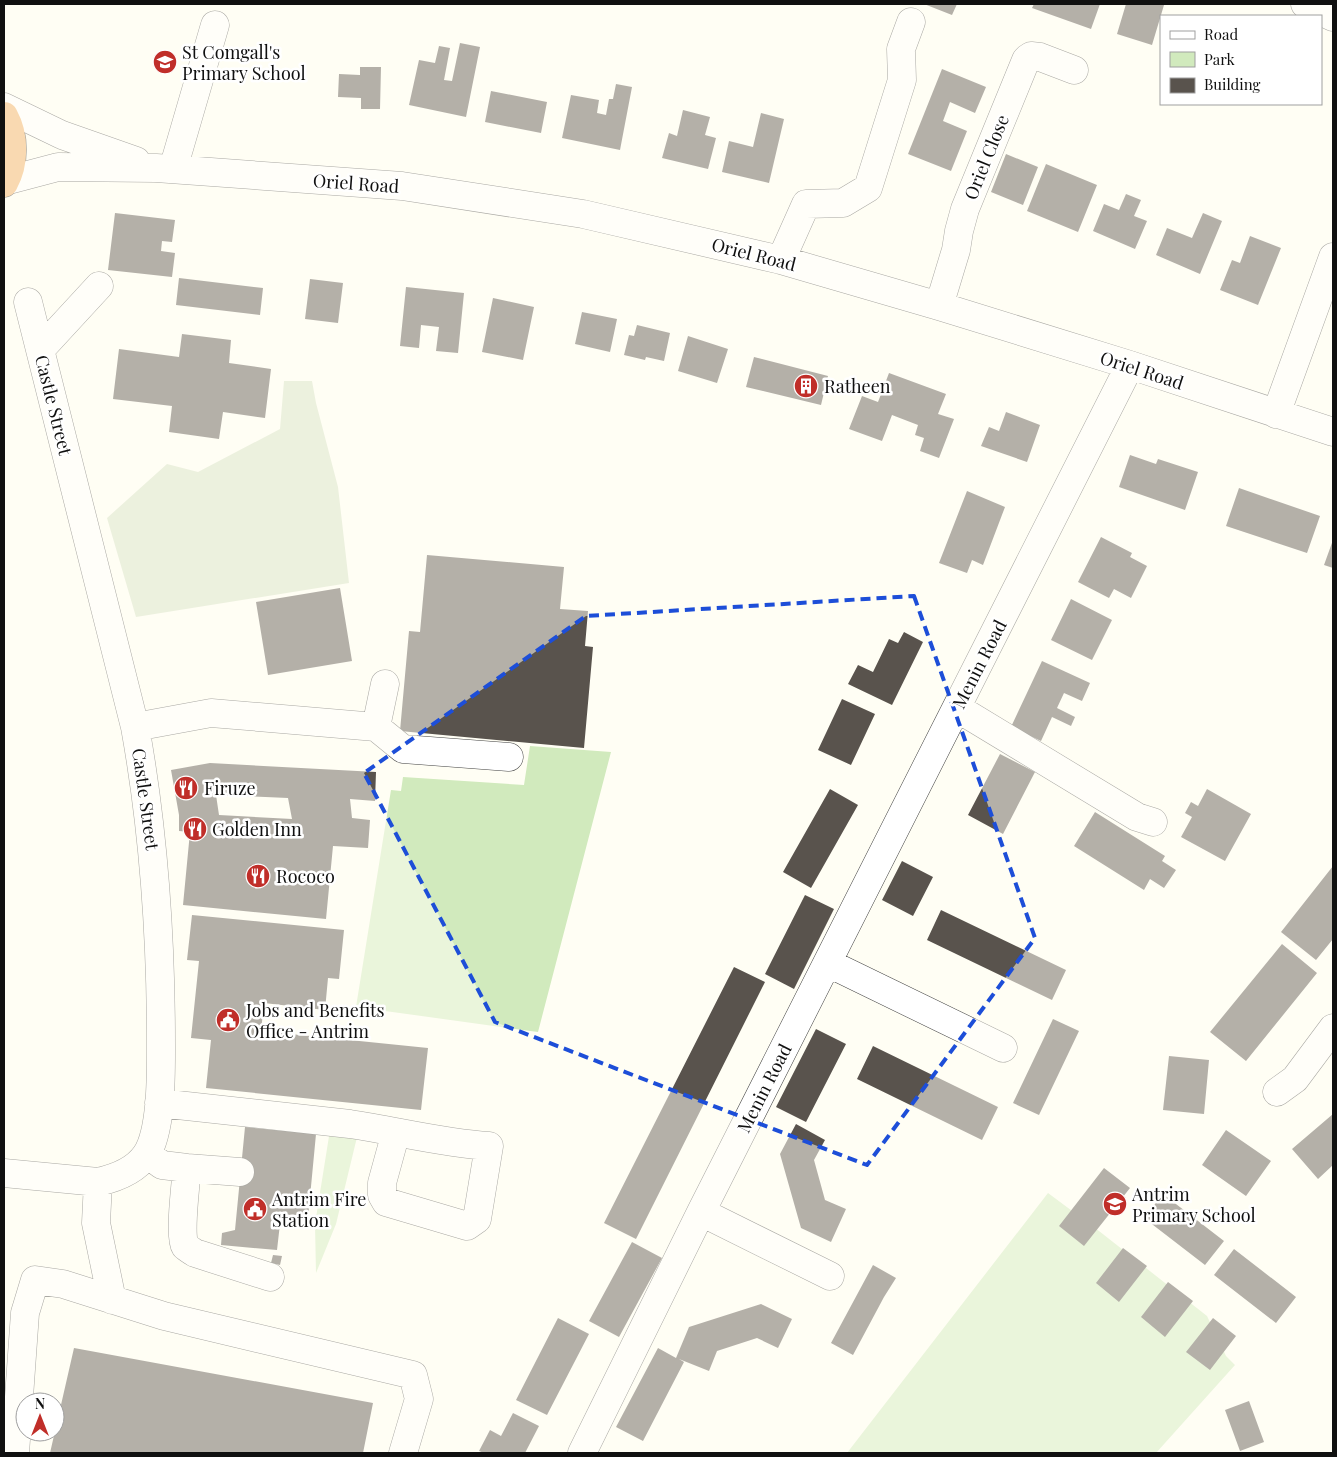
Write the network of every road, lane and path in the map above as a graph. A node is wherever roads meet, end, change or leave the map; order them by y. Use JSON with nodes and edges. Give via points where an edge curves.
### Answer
{"nodes":[{"id":1,"x":1305,"y":4,"type":"edge"},
{"id":2,"x":1333,"y":17,"type":"edge"},
{"id":3,"x":911,"y":22,"type":"dead end"},
{"id":4,"x":215,"y":25,"type":"dead end"},
{"id":5,"x":1074,"y":70,"type":"dead end"},
{"id":6,"x":4,"y":107,"type":"edge"},
{"id":7,"x":4,"y":116,"type":"edge"},
{"id":8,"x":165,"y":168,"type":"junction"},
{"id":9,"x":5,"y":182,"type":"edge"},
{"id":10,"x":1333,"y":257,"type":"edge"},
{"id":11,"x":781,"y":260,"type":"junction"},
{"id":12,"x":99,"y":286,"type":"dead end"},
{"id":13,"x":28,"y":302,"type":"dead end"},
{"id":14,"x":939,"y":306,"type":"junction"},
{"id":15,"x":40,"y":350,"type":"junction"},
{"id":16,"x":1130,"y":365,"type":"junction"},
{"id":17,"x":1276,"y":414,"type":"junction"},
{"id":18,"x":1333,"y":432,"type":"edge"},
{"id":19,"x":386,"y":684,"type":"dead end"},
{"id":20,"x":957,"y":708,"type":"junction"},
{"id":21,"x":136,"y":727,"type":"junction"},
{"id":22,"x":376,"y":727,"type":"junction"},
{"id":23,"x":509,"y":757,"type":"dead end"},
{"id":24,"x":1153,"y":822,"type":"dead end"},
{"id":25,"x":828,"y":963,"type":"junction"},
{"id":26,"x":1333,"y":1028,"type":"edge"},
{"id":27,"x":1004,"y":1048,"type":"dead end"},
{"id":28,"x":1278,"y":1092,"type":"dead end"},
{"id":29,"x":160,"y":1103,"type":"junction"},
{"id":30,"x":396,"y":1132,"type":"dead end"},
{"id":31,"x":147,"y":1154,"type":"junction"},
{"id":32,"x":187,"y":1168,"type":"junction"},
{"id":33,"x":240,"y":1172,"type":"dead end"},
{"id":34,"x":4,"y":1173,"type":"edge"},
{"id":35,"x":98,"y":1182,"type":"junction"},
{"id":36,"x":701,"y":1212,"type":"junction"},
{"id":37,"x":830,"y":1276,"type":"dead end"},
{"id":38,"x":270,"y":1277,"type":"dead end"},
{"id":39,"x":112,"y":1300,"type":"junction"},
{"id":40,"x":15,"y":1453,"type":"edge"},
{"id":41,"x":403,"y":1453,"type":"edge"},
{"id":42,"x":582,"y":1453,"type":"edge"}],
"edges":[{"from":1,"to":2,"type":"street"},
{"from":3,"to":11,"type":"street","via":[[901,49],[902,80],[868,188],[843,203],[806,204]]},
{"from":4,"to":8,"type":"street"},
{"from":5,"to":14,"type":"street","name":"Oriel Close","via":[[1035,56],[1026,60],[965,209]]},
{"from":6,"to":8,"type":"street","name":"Oriel Road","via":[[62,135]]},
{"from":7,"to":9,"type":"highway","via":[[12,145]]},
{"from":8,"to":9,"type":"street","name":"Oriel Road","via":[[58,167]]},
{"from":8,"to":11,"type":"street","name":"Oriel Road","via":[[402,186],[583,214]]},
{"from":10,"to":17,"type":"street"},
{"from":11,"to":14,"type":"street","name":"Oriel Road"},
{"from":12,"to":15,"type":"street"},
{"from":13,"to":15,"type":"street","name":"Castle Street"},
{"from":14,"to":16,"type":"street","name":"Oriel Road"},
{"from":15,"to":21,"type":"street","name":"Castle Street"},
{"from":16,"to":17,"type":"street","name":"Oriel Road"},
{"from":16,"to":20,"type":"street","name":"Menin Road"},
{"from":17,"to":18,"type":"street","name":"Oriel Road"},
{"from":19,"to":22,"type":"street"},
{"from":20,"to":24,"type":"street","via":[[1130,812]]},
{"from":20,"to":25,"type":"street","name":"Menin Road"},
{"from":21,"to":22,"type":"street","via":[[211,713]]},
{"from":21,"to":29,"type":"street","name":"Castle Street","via":[[152,843],[160,942]]},
{"from":22,"to":23,"type":"street","via":[[403,749]]},
{"from":25,"to":27,"type":"street"},
{"from":25,"to":36,"type":"street","name":"Menin Road"},
{"from":26,"to":28,"type":"street","via":[[1295,1079]]},
{"from":29,"to":30,"type":"street"},
{"from":29,"to":31,"type":"street","name":"Castle Street"},
{"from":31,"to":32,"type":"street","via":[[162,1165]]},
{"from":31,"to":35,"type":"street","via":[[126,1173]]},
{"from":32,"to":33,"type":"street"},
{"from":32,"to":38,"type":"street","via":[[183,1223],[185,1246],[195,1253]]},
{"from":34,"to":35,"type":"street"},
{"from":35,"to":39,"type":"street","via":[[96,1223]]},
{"from":36,"to":37,"type":"street"},
{"from":36,"to":42,"type":"street","name":"Menin Road"},
{"from":39,"to":40,"type":"street","via":[[63,1284],[35,1280],[25,1313]]},
{"from":39,"to":41,"type":"street","via":[[164,1316],[413,1375],[419,1399]]}]}
